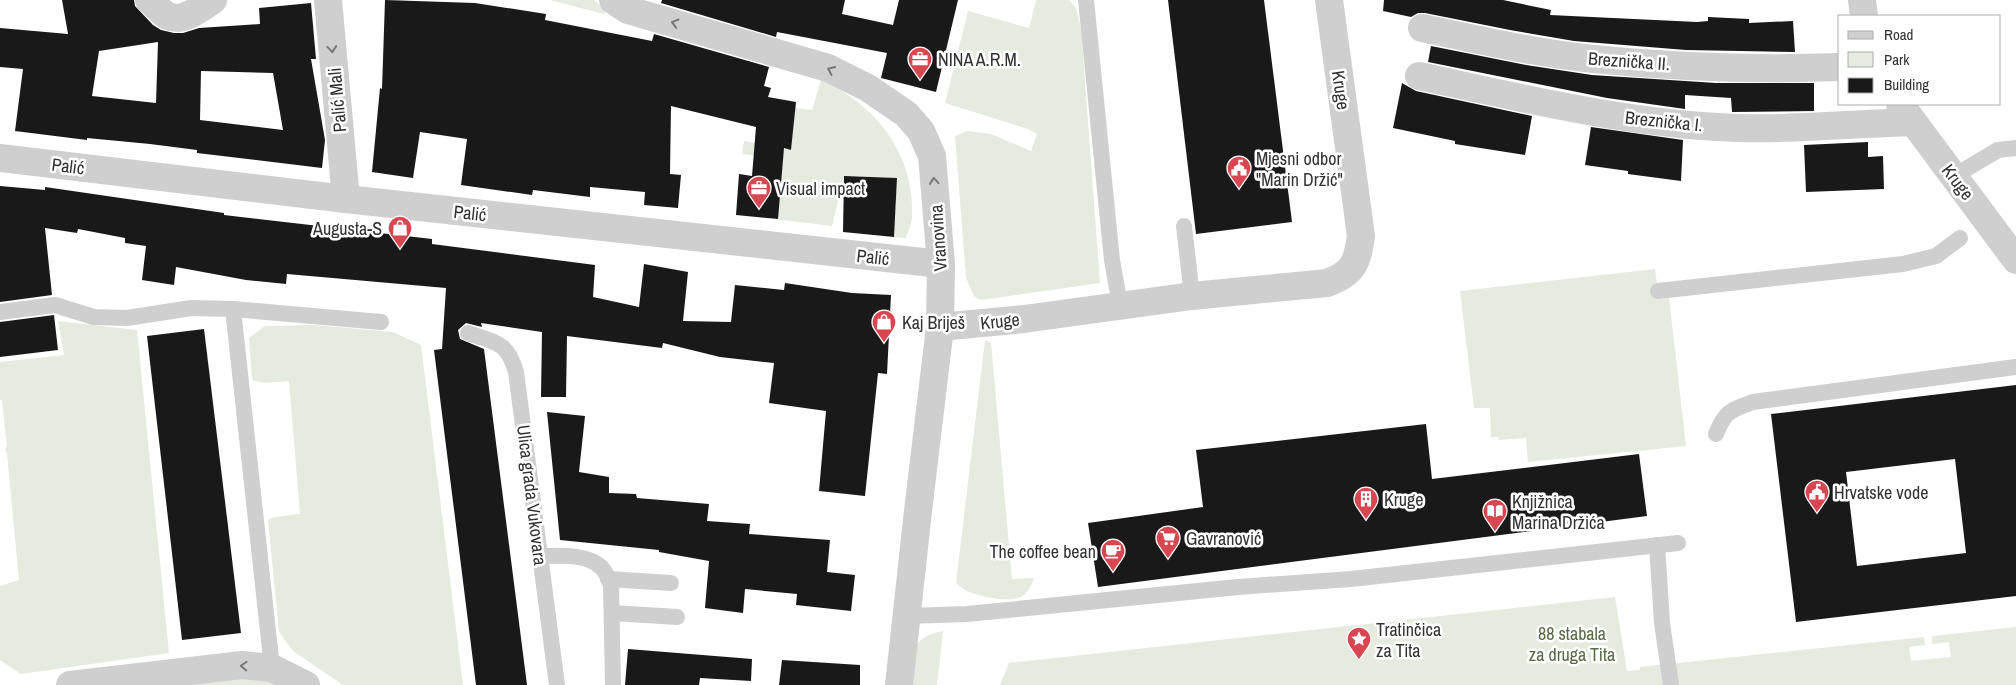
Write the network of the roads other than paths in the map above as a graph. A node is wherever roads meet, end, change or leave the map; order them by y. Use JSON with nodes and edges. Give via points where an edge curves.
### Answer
{"nodes":[{"id":1,"x":213,"y":0,"type":"edge"},
{"id":2,"x":328,"y":0,"type":"edge"},
{"id":3,"x":613,"y":0,"type":"edge"},
{"id":4,"x":1086,"y":0,"type":"edge"},
{"id":5,"x":1329,"y":0,"type":"edge"},
{"id":6,"x":1862,"y":0,"type":"edge"},
{"id":7,"x":155,"y":2,"type":"edge"},
{"id":8,"x":1864,"y":15,"type":"edge"},
{"id":9,"x":1422,"y":28,"type":"dead end"},
{"id":10,"x":1838,"y":67,"type":"edge"},
{"id":11,"x":1419,"y":76,"type":"dead end"},
{"id":12,"x":1907,"y":113,"type":"edge"},
{"id":13,"x":2016,"y":148,"type":"edge"},
{"id":14,"x":0,"y":158,"type":"edge"},
{"id":15,"x":1954,"y":176,"type":"junction"},
{"id":16,"x":346,"y":199,"type":"junction"},
{"id":17,"x":1184,"y":226,"type":"dead end"},
{"id":18,"x":1960,"y":238,"type":"dead end"},
{"id":19,"x":2013,"y":250,"type":"edge"},
{"id":20,"x":941,"y":264,"type":"junction"},
{"id":21,"x":1658,"y":291,"type":"dead end"},
{"id":22,"x":1192,"y":296,"type":"junction"},
{"id":23,"x":1120,"y":305,"type":"junction"},
{"id":24,"x":232,"y":309,"type":"junction"},
{"id":25,"x":0,"y":312,"type":"edge"},
{"id":26,"x":381,"y":322,"type":"dead end"},
{"id":27,"x":940,"y":327,"type":"junction"},
{"id":28,"x":468,"y":333,"type":"dead end"},
{"id":29,"x":2016,"y":366,"type":"edge"},
{"id":30,"x":1716,"y":434,"type":"dead end"},
{"id":31,"x":1678,"y":544,"type":"dead end"},
{"id":32,"x":1656,"y":545,"type":"junction"},
{"id":33,"x":540,"y":556,"type":"junction"},
{"id":34,"x":608,"y":579,"type":"junction"},
{"id":35,"x":671,"y":583,"type":"dead end"},
{"id":36,"x":612,"y":614,"type":"junction"},
{"id":37,"x":908,"y":616,"type":"junction"},
{"id":38,"x":677,"y":617,"type":"dead end"},
{"id":39,"x":272,"y":668,"type":"junction"},
{"id":40,"x":70,"y":685,"type":"edge"},
{"id":41,"x":306,"y":685,"type":"edge"},
{"id":42,"x":557,"y":685,"type":"edge"},
{"id":43,"x":612,"y":685,"type":"edge"},
{"id":44,"x":900,"y":685,"type":"edge"},
{"id":45,"x":1671,"y":685,"type":"edge"}],
"edges":[{"from":1,"to":7,"type":"street","via":[[176,18],[167,16]]},
{"from":2,"to":16,"type":"street","name":"Palić Mali","one_way":true},
{"from":20,"to":3,"type":"street","name":"Vranovina","one_way":true,"via":[[932,156],[921,131],[906,114],[868,88],[828,68],[628,10]]},
{"from":4,"to":23,"type":"lane","via":[[1112,260]]},
{"from":5,"to":22,"type":"street","name":"Kruge","via":[[1361,236],[1356,262],[1350,272],[1327,283]]},
{"from":6,"to":8,"type":"street"},
{"from":9,"to":10,"type":"street","name":"Breznička II.","via":[[1593,59],[1739,68]]},
{"from":11,"to":12,"type":"street","name":"Breznička I.","via":[[1573,109],[1680,124],[1750,128]]},
{"from":12,"to":15,"type":"street","name":"Kruge"},
{"from":13,"to":15,"type":"lane","via":[[1998,150]]},
{"from":14,"to":16,"type":"street","name":"Palić"},
{"from":15,"to":19,"type":"street","name":"Kruge"},
{"from":16,"to":20,"type":"street","name":"Palić"},
{"from":17,"to":22,"type":"lane"},
{"from":18,"to":21,"type":"lane","via":[[1936,256],[1903,264]]},
{"from":20,"to":27,"type":"street","name":"Vranovina"},
{"from":22,"to":23,"type":"street","name":"Kruge"},
{"from":23,"to":27,"type":"street","name":"Kruge"},
{"from":24,"to":25,"type":"lane","via":[[191,308],[127,318],[94,317],[55,305]]},
{"from":24,"to":26,"type":"lane"},
{"from":24,"to":39,"type":"lane"},
{"from":27,"to":37,"type":"street","name":"Vranovina"},
{"from":28,"to":33,"type":"lane","name":"Ulica grada Vukovara","via":[[506,348],[512,355]]},
{"from":29,"to":30,"type":"lane","via":[[1753,402],[1722,418]]},
{"from":31,"to":32,"type":"lane"},
{"from":32,"to":37,"type":"lane","via":[[1351,579],[967,614]]},
{"from":32,"to":45,"type":"lane"},
{"from":33,"to":34,"type":"lane","via":[[580,557],[601,567]]},
{"from":33,"to":42,"type":"lane","name":"Ulica grada Vukovara"},
{"from":34,"to":35,"type":"lane"},
{"from":34,"to":36,"type":"lane"},
{"from":36,"to":38,"type":"lane"},
{"from":36,"to":43,"type":"lane"},
{"from":37,"to":44,"type":"street","name":"Vranovina"},
{"from":39,"to":40,"type":"street","one_way":true,"via":[[242,665]]},
{"from":39,"to":41,"type":"street"}]}
